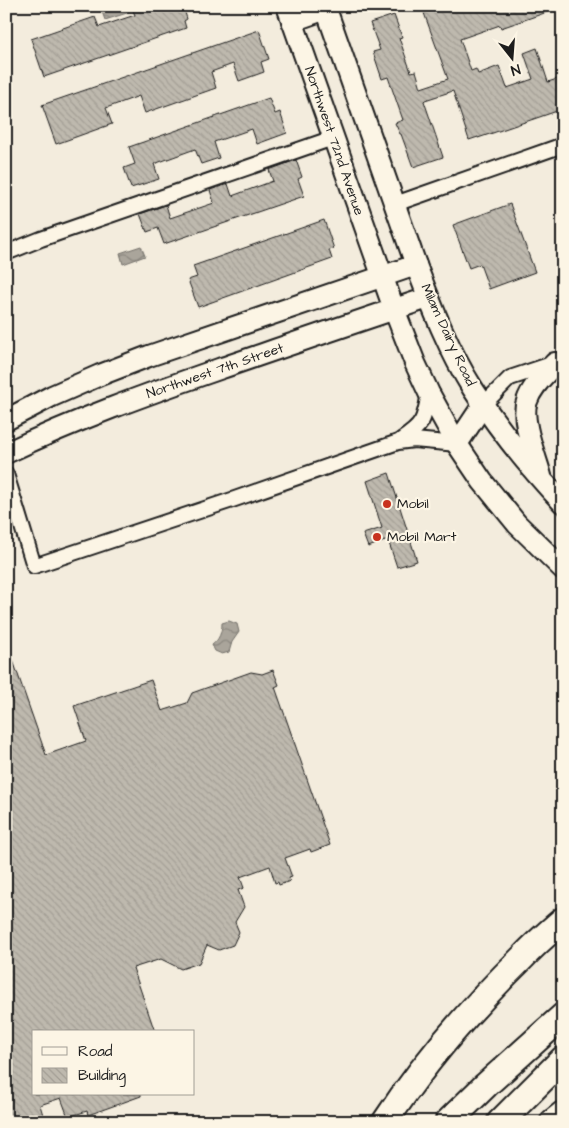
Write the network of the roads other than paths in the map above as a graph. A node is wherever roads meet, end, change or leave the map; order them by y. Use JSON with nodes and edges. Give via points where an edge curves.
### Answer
{"nodes":[{"id":1,"x":329,"y":7,"type":"edge"},
{"id":2,"x":290,"y":13,"type":"edge"},
{"id":3,"x":333,"y":138,"type":"junction"},
{"id":4,"x":563,"y":145,"type":"edge"},
{"id":5,"x":394,"y":204,"type":"junction"},
{"id":6,"x":6,"y":253,"type":"edge"},
{"id":7,"x":416,"y":265,"type":"junction"},
{"id":8,"x":382,"y":276,"type":"junction"},
{"id":9,"x":428,"y":298,"type":"junction"},
{"id":10,"x":394,"y":309,"type":"junction"},
{"id":11,"x":559,"y":362,"type":"edge"},
{"id":12,"x":429,"y":393,"type":"junction"},
{"id":13,"x":483,"y":404,"type":"junction"},
{"id":14,"x":6,"y":420,"type":"edge"},
{"id":15,"x":398,"y":442,"type":"junction"},
{"id":16,"x":457,"y":444,"type":"junction"},
{"id":17,"x":6,"y":453,"type":"edge"},
{"id":18,"x":6,"y":474,"type":"edge"},
{"id":19,"x":543,"y":482,"type":"junction"},
{"id":20,"x":563,"y":503,"type":"edge"},
{"id":21,"x":563,"y":569,"type":"edge"},
{"id":22,"x":563,"y":920,"type":"edge"},
{"id":23,"x":563,"y":1016,"type":"edge"},
{"id":24,"x":563,"y":1059,"type":"edge"},
{"id":25,"x":563,"y":1070,"type":"edge"},
{"id":26,"x":517,"y":1104,"type":"junction"},
{"id":27,"x":563,"y":1114,"type":"edge"},
{"id":28,"x":384,"y":1122,"type":"edge"},
{"id":29,"x":448,"y":1122,"type":"edge"},
{"id":30,"x":500,"y":1122,"type":"edge"},
{"id":31,"x":554,"y":1122,"type":"edge"}],
"edges":[{"from":1,"to":2,"type":"main road"},
{"from":1,"to":5,"type":"main road"},
{"from":2,"to":3,"type":"main road","name":"Northwest 72nd Avenue"},
{"from":3,"to":6,"type":"street"},
{"from":3,"to":8,"type":"main road","name":"Northwest 72nd Avenue"},
{"from":4,"to":5,"type":"street"},
{"from":5,"to":7,"type":"main road"},
{"from":7,"to":8,"type":"main road"},
{"from":7,"to":9,"type":"main road","name":"Milam Dairy Road"},
{"from":8,"to":10,"type":"main road","name":"Northwest 72nd Avenue"},
{"from":8,"to":14,"type":"main road","via":[[116,368]]},
{"from":9,"to":10,"type":"main road","name":"Northwest 7th Street"},
{"from":9,"to":13,"type":"main road","name":"Milam Dairy Road","via":[[463,372]]},
{"from":10,"to":12,"type":"main road","name":"Northwest 72nd Avenue"},
{"from":10,"to":17,"type":"main road","name":"Northwest 7th Street","via":[[130,400]]},
{"from":11,"to":13,"type":"street","via":[[510,378]]},
{"from":11,"to":19,"type":"main road","via":[[533,389],[525,408]]},
{"from":12,"to":15,"type":"street","via":[[418,428]]},
{"from":12,"to":16,"type":"main road","name":"Northwest 72nd Avenue"},
{"from":13,"to":16,"type":"main road"},
{"from":13,"to":19,"type":"main road","name":"Milam Dairy Road"},
{"from":15,"to":16,"type":"street","via":[[414,440]]},
{"from":15,"to":18,"type":"street","via":[[34,566]]},
{"from":16,"to":21,"type":"main road","name":"Northwest 72nd Avenue","via":[[500,504]]},
{"from":19,"to":20,"type":"main road","name":"Milam Dairy Road"},
{"from":22,"to":28,"type":"highway","via":[[481,1000],[425,1065]]},
{"from":23,"to":29,"type":"highway"},
{"from":24,"to":26,"type":"highway"},
{"from":25,"to":26,"type":"highway"},
{"from":26,"to":30,"type":"highway"},
{"from":27,"to":31,"type":"highway"}]}
